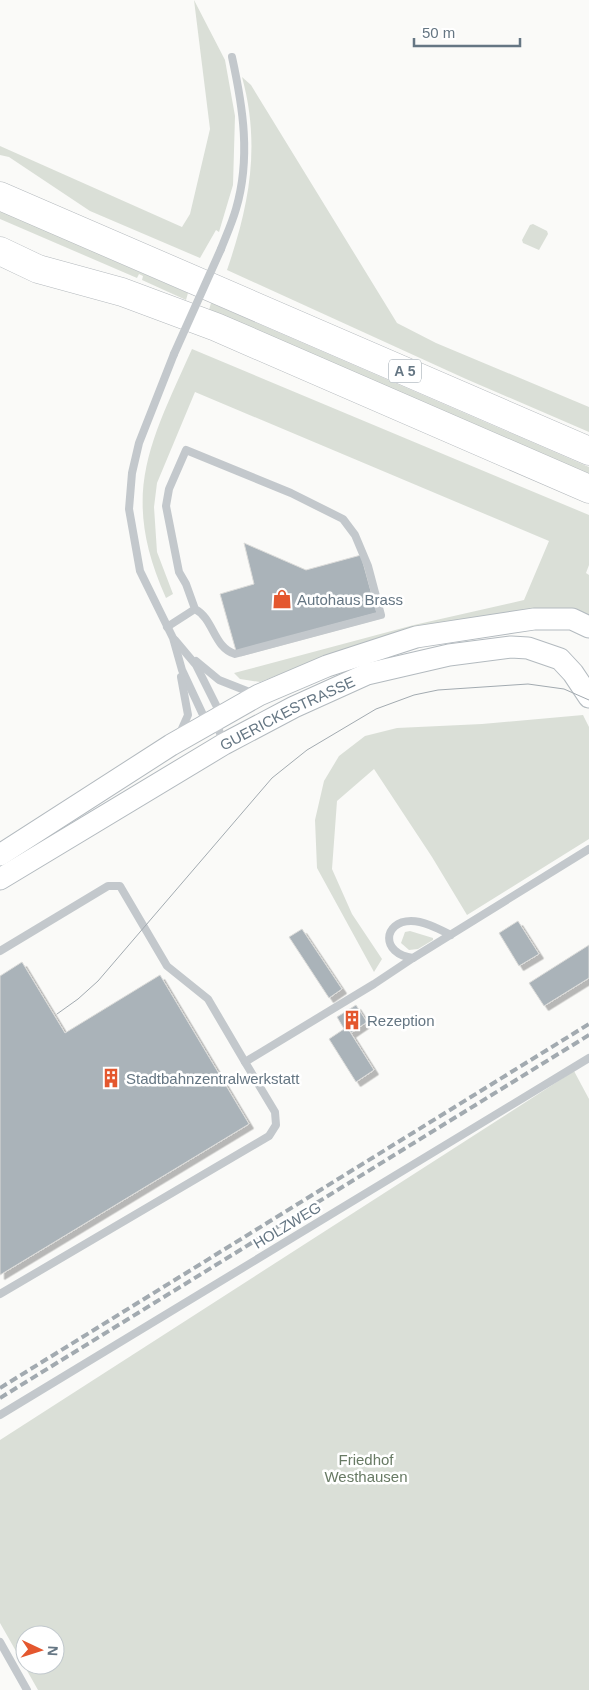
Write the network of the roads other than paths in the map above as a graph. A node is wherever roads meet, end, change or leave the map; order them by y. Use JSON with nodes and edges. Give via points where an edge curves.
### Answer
{"nodes":[{"id":1,"x":232,"y":57,"type":"dead end"},
{"id":2,"x":0,"y":186,"type":"edge"},
{"id":3,"x":0,"y":196,"type":"edge"},
{"id":4,"x":26,"y":207,"type":"junction"},
{"id":5,"x":0,"y":233,"type":"edge"},
{"id":6,"x":0,"y":251,"type":"edge"},
{"id":7,"x":0,"y":258,"type":"edge"},
{"id":8,"x":38,"y":269,"type":"junction"},
{"id":9,"x":122,"y":292,"type":"junction"},
{"id":10,"x":589,"y":451,"type":"edge"},
{"id":11,"x":589,"y":489,"type":"edge"},
{"id":12,"x":195,"y":609,"type":"junction"},
{"id":13,"x":167,"y":626,"type":"junction"},
{"id":14,"x":589,"y":626,"type":"edge"},
{"id":15,"x":173,"y":638,"type":"junction"},
{"id":16,"x":259,"y":695,"type":"junction"},
{"id":17,"x":589,"y":697,"type":"edge"},
{"id":18,"x":215,"y":720,"type":"junction"},
{"id":19,"x":224,"y":744,"type":"junction"},
{"id":20,"x":172,"y":745,"type":"junction"},
{"id":21,"x":589,"y":849,"type":"edge"},
{"id":22,"x":0,"y":855,"type":"edge"},
{"id":23,"x":0,"y":879,"type":"edge"},
{"id":24,"x":451,"y":935,"type":"junction"},
{"id":25,"x":0,"y":951,"type":"edge"},
{"id":26,"x":413,"y":958,"type":"junction"},
{"id":27,"x":589,"y":1058,"type":"edge"},
{"id":28,"x":245,"y":1062,"type":"junction"},
{"id":29,"x":0,"y":1294,"type":"edge"},
{"id":30,"x":0,"y":1415,"type":"edge"},
{"id":31,"x":0,"y":1642,"type":"edge"},
{"id":32,"x":27,"y":1690,"type":"edge"}],
"edges":[{"from":1,"to":13,"type":"lane","bridge":true,"via":[[242,100],[246,142],[236,209],[174,354],[139,443],[132,473],[129,509],[140,571]]},
{"from":2,"to":4,"type":"highway"},
{"from":3,"to":4,"type":"highway","number":"A 5"},
{"from":4,"to":10,"type":"highway","number":"A 5"},
{"from":5,"to":9,"type":"highway","number":"A 5"},
{"from":6,"to":8,"type":"highway"},
{"from":7,"to":8,"type":"highway"},
{"from":8,"to":9,"type":"highway"},
{"from":9,"to":11,"type":"highway","number":"A 5","via":[[216,327]]},
{"from":12,"to":12,"type":"lane","via":[[206,620],[221,646],[235,654],[381,615],[368,566],[355,535],[343,519],[291,493],[186,450],[169,489],[166,506],[179,572]]},
{"from":12,"to":13,"type":"lane"},
{"from":13,"to":15,"type":"lane"},
{"from":14,"to":16,"type":"main road","name":"GUERICKESTRASSE","via":[[572,619],[534,619],[416,636],[327,666]]},
{"from":15,"to":16,"type":"lane","via":[[219,680]]},
{"from":15,"to":18,"type":"lane","via":[[182,670],[204,716]]},
{"from":15,"to":18,"type":"lane","via":[[196,665],[218,709]]},
{"from":15,"to":20,"type":"lane","via":[[188,715]]},
{"from":16,"to":18,"type":"main road","name":"GUERICKESTRASSE"},
{"from":17,"to":19,"type":"main road","name":"GUERICKESTRASSE","via":[[560,659],[528,648],[511,647],[449,655],[367,674]]},
{"from":18,"to":19,"type":"lane"},
{"from":18,"to":20,"type":"main road","name":"GUERICKESTRASSE"},
{"from":19,"to":23,"type":"main road","name":"GUERICKESTRASSE"},
{"from":20,"to":22,"type":"main road","name":"GUERICKESTRASSE"},
{"from":21,"to":24,"type":"lane"},
{"from":24,"to":26,"type":"lane"},
{"from":24,"to":26,"type":"lane","via":[[413,921],[396,925],[389,942],[392,950],[400,957]]},
{"from":25,"to":28,"type":"lane","via":[[108,886],[120,886],[167,966],[208,999]]},
{"from":26,"to":28,"type":"lane"},
{"from":27,"to":30,"type":"lane","name":"HOLZWEG"},
{"from":28,"to":29,"type":"lane","via":[[275,1112],[276,1125],[269,1136]]},
{"from":31,"to":32,"type":"lane"}]}
